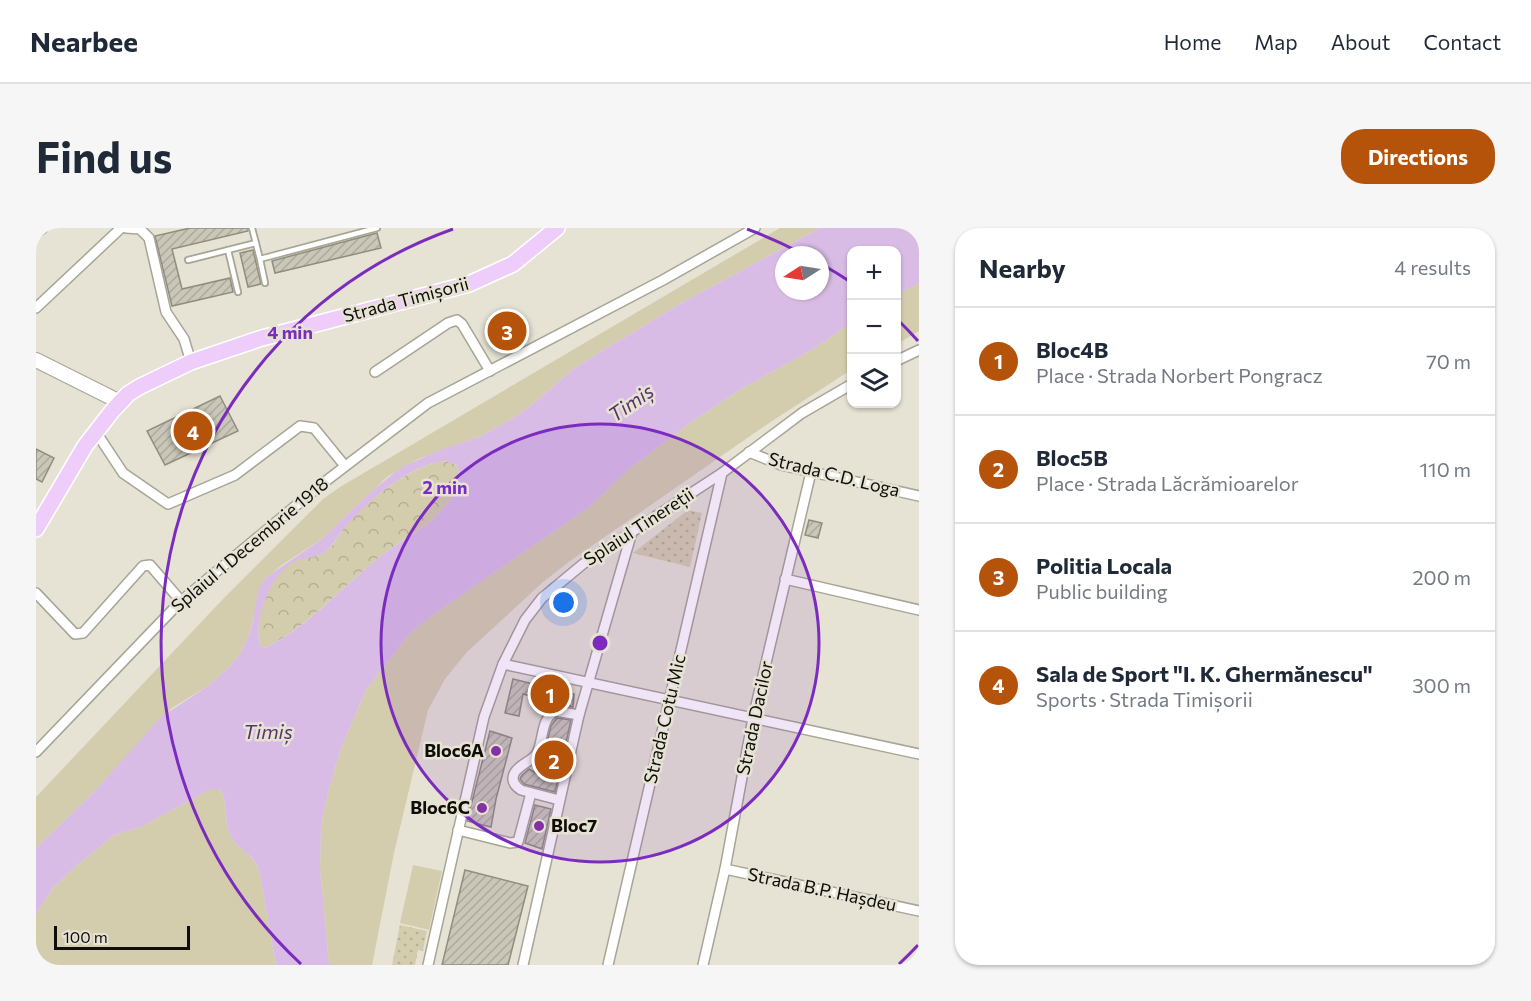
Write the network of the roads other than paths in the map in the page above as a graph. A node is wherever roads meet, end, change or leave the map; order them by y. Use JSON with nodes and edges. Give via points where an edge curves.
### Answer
{"nodes":[{"id":1,"x":43,"y":228,"type":"edge"},
{"id":2,"x":124,"y":228,"type":"edge"},
{"id":3,"x":156,"y":228,"type":"edge"},
{"id":4,"x":252,"y":228,"type":"edge"},
{"id":5,"x":377,"y":228,"type":"edge"},
{"id":6,"x":557,"y":228,"type":"edge"},
{"id":7,"x":755,"y":228,"type":"edge"},
{"id":8,"x":36,"y":232,"type":"edge"},
{"id":9,"x":146,"y":233,"type":"junction"},
{"id":10,"x":256,"y":243,"type":"junction"},
{"id":11,"x":228,"y":250,"type":"junction"},
{"id":12,"x":260,"y":259,"type":"junction"},
{"id":13,"x":188,"y":260,"type":"dead end"},
{"id":14,"x":265,"y":283,"type":"dead end"},
{"id":15,"x":238,"y":292,"type":"dead end"},
{"id":16,"x":36,"y":308,"type":"edge"},
{"id":17,"x":919,"y":350,"type":"edge"},
{"id":18,"x":901,"y":359,"type":"edge"},
{"id":19,"x":36,"y":360,"type":"edge"},
{"id":20,"x":191,"y":362,"type":"junction"},
{"id":21,"x":490,"y":370,"type":"junction"},
{"id":22,"x":375,"y":372,"type":"dead end"},
{"id":23,"x":847,"y":387,"type":"edge"},
{"id":24,"x":120,"y":402,"type":"junction"},
{"id":25,"x":96,"y":432,"type":"junction"},
{"id":26,"x":749,"y":453,"type":"junction"},
{"id":27,"x":345,"y":466,"type":"junction"},
{"id":28,"x":811,"y":472,"type":"junction"},
{"id":29,"x":722,"y":473,"type":"junction"},
{"id":30,"x":919,"y":496,"type":"edge"},
{"id":31,"x":36,"y":529,"type":"edge"},
{"id":32,"x":632,"y":532,"type":"junction"},
{"id":33,"x":785,"y":579,"type":"junction"},
{"id":34,"x":36,"y":592,"type":"edge"},
{"id":35,"x":181,"y":601,"type":"junction"},
{"id":36,"x":919,"y":610,"type":"edge"},
{"id":37,"x":503,"y":664,"type":"junction"},
{"id":38,"x":588,"y":682,"type":"junction"},
{"id":39,"x":669,"y":700,"type":"junction"},
{"id":40,"x":579,"y":715,"type":"junction"},
{"id":41,"x":753,"y":718,"type":"junction"},
{"id":42,"x":36,"y":752,"type":"edge"},
{"id":43,"x":919,"y":754,"type":"edge"},
{"id":44,"x":531,"y":793,"type":"junction"},
{"id":45,"x":559,"y":800,"type":"junction"},
{"id":46,"x":458,"y":830,"type":"junction"},
{"id":47,"x":725,"y":869,"type":"junction"},
{"id":48,"x":919,"y":911,"type":"edge"},
{"id":49,"x":428,"y":965,"type":"edge"},
{"id":50,"x":523,"y":965,"type":"edge"},
{"id":51,"x":608,"y":965,"type":"edge"},
{"id":52,"x":703,"y":965,"type":"edge"}],
"edges":[{"from":1,"to":8,"type":"street"},
{"from":2,"to":9,"type":"street"},
{"from":2,"to":16,"type":"street"},
{"from":3,"to":9,"type":"street"},
{"from":4,"to":10,"type":"lane"},
{"from":5,"to":12,"type":"lane"},
{"from":6,"to":20,"type":"main road","name":"Strada Timișorii","via":[[513,264],[469,284],[262,338]]},
{"from":7,"to":21,"type":"street","name":"Splaiul 1 Decembrie 1918"},
{"from":9,"to":20,"type":"street","via":[[166,312],[184,339]]},
{"from":10,"to":11,"type":"lane"},
{"from":10,"to":12,"type":"lane"},
{"from":11,"to":13,"type":"lane"},
{"from":11,"to":15,"type":"lane"},
{"from":12,"to":14,"type":"lane"},
{"from":17,"to":18,"type":"street"},
{"from":19,"to":24,"type":"main road"},
{"from":20,"to":24,"type":"main road","name":"Strada Timișorii","via":[[152,380]]},
{"from":21,"to":22,"type":"street","via":[[457,320]]},
{"from":21,"to":27,"type":"street","name":"Splaiul 1 Decembrie 1918","via":[[428,403]]},
{"from":23,"to":26,"type":"street","name":"Splaiul Tinereții","via":[[802,413]]},
{"from":24,"to":25,"type":"main road","name":"Strada Timișorii"},
{"from":25,"to":27,"type":"street","via":[[123,472],[168,504],[236,475],[300,426],[314,428]]},
{"from":25,"to":31,"type":"main road","name":"Strada Timișorii"},
{"from":26,"to":28,"type":"street","name":"Strada C.D. Loga"},
{"from":26,"to":29,"type":"street","name":"Splaiul Tinereții"},
{"from":27,"to":35,"type":"street","name":"Splaiul 1 Decembrie 1918"},
{"from":28,"to":30,"type":"street","name":"Strada C.D. Loga"},
{"from":28,"to":33,"type":"street","name":"Strada Dacilor"},
{"from":29,"to":32,"type":"street","name":"Splaiul Tinereții"},
{"from":29,"to":39,"type":"street","name":"Strada Cotu Mic"},
{"from":32,"to":37,"type":"street","name":"Splaiul Tinereții","via":[[583,564],[542,598],[525,620]]},
{"from":32,"to":38,"type":"street"},
{"from":33,"to":36,"type":"street"},
{"from":33,"to":41,"type":"street","name":"Strada Dacilor"},
{"from":34,"to":35,"type":"street","via":[[75,634],[82,633],[143,566],[150,565]]},
{"from":35,"to":42,"type":"street","name":"Splaiul 1 Decembrie 1918"},
{"from":37,"to":38,"type":"street"},
{"from":37,"to":46,"type":"street","name":"Splaiul Tinereții","via":[[484,717]]},
{"from":38,"to":39,"type":"street"},
{"from":38,"to":40,"type":"street"},
{"from":39,"to":41,"type":"street"},
{"from":39,"to":51,"type":"street","name":"Strada Cotu Mic"},
{"from":40,"to":44,"type":"street","via":[[555,711],[549,715],[538,752],[514,773],[516,787]]},
{"from":40,"to":45,"type":"street"},
{"from":41,"to":43,"type":"street"},
{"from":41,"to":47,"type":"street","name":"Strada Dacilor"},
{"from":44,"to":45,"type":"street"},
{"from":44,"to":46,"type":"street","via":[[520,837],[514,844]]},
{"from":45,"to":50,"type":"street"},
{"from":46,"to":49,"type":"street","name":"Splaiul Tinereții"},
{"from":47,"to":48,"type":"street","name":"Strada B.P. Hașdeu"},
{"from":47,"to":52,"type":"street","name":"Strada Dacilor"}]}
